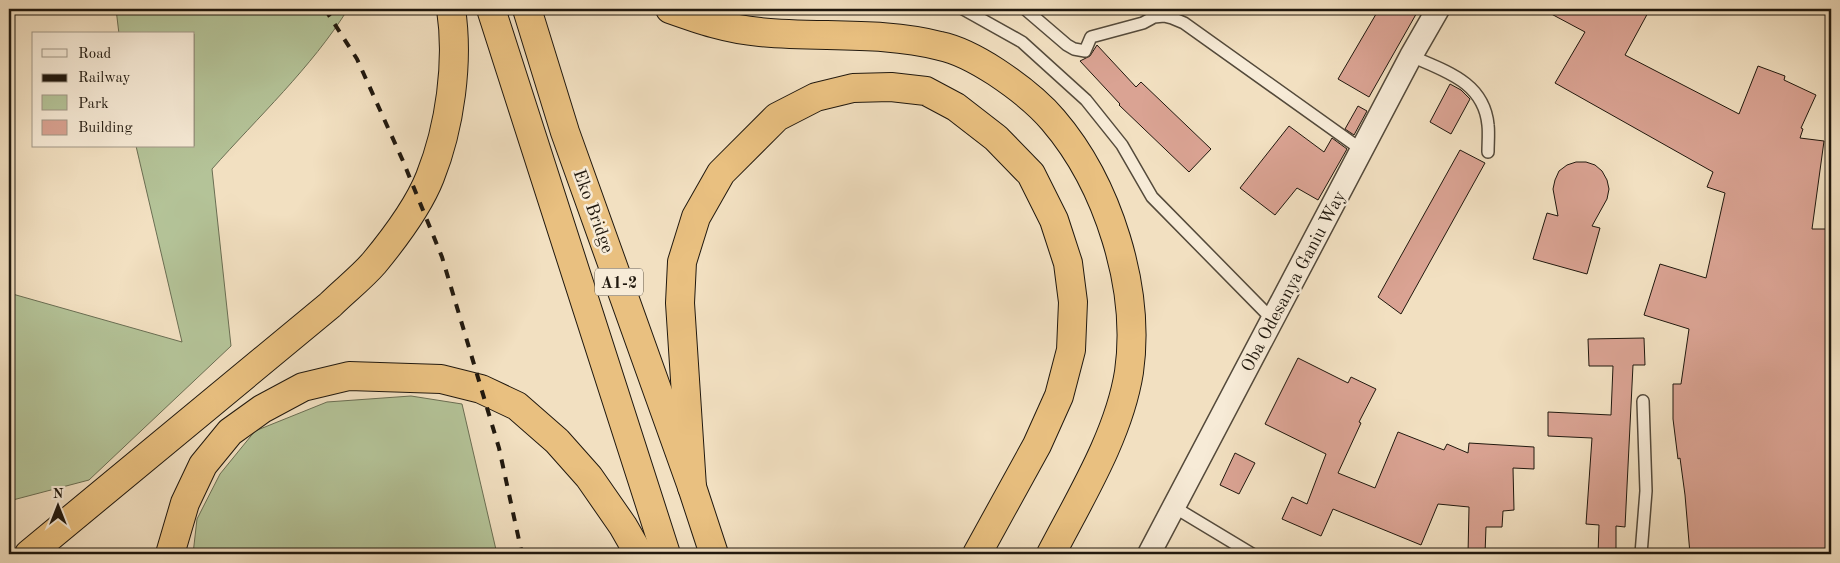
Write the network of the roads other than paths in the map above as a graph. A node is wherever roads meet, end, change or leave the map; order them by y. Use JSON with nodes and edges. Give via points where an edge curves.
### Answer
{"nodes":[{"id":1,"x":451,"y":9,"type":"edge"},
{"id":2,"x":491,"y":9,"type":"edge"},
{"id":3,"x":526,"y":9,"type":"edge"},
{"id":4,"x":670,"y":9,"type":"edge"},
{"id":5,"x":963,"y":9,"type":"edge"},
{"id":6,"x":1025,"y":9,"type":"edge"},
{"id":7,"x":1438,"y":9,"type":"edge"},
{"id":8,"x":1412,"y":56,"type":"junction"},
{"id":9,"x":1362,"y":150,"type":"junction"},
{"id":10,"x":1488,"y":152,"type":"dead end"},
{"id":11,"x":1272,"y":319,"type":"junction"},
{"id":12,"x":1643,"y":402,"type":"dead end"},
{"id":13,"x":692,"y":487,"type":"junction"},
{"id":14,"x":1174,"y":506,"type":"junction"},
{"id":15,"x":171,"y":553,"type":"edge"},
{"id":16,"x":30,"y":554,"type":"edge"},
{"id":17,"x":639,"y":554,"type":"edge"},
{"id":18,"x":666,"y":554,"type":"edge"},
{"id":19,"x":714,"y":554,"type":"edge"},
{"id":20,"x":977,"y":554,"type":"edge"},
{"id":21,"x":1051,"y":554,"type":"edge"},
{"id":22,"x":1149,"y":554,"type":"edge"},
{"id":23,"x":1252,"y":554,"type":"edge"},
{"id":24,"x":1641,"y":554,"type":"edge"}],
"edges":[{"from":1,"to":16,"type":"highway","via":[[452,80],[445,128],[430,178],[404,223],[372,264],[330,305]]},
{"from":2,"to":18,"type":"highway","name":"Eko Bridge","number":"A1-2"},
{"from":3,"to":13,"type":"highway","name":"Eko Bridge","number":"A1-2","via":[[565,132]]},
{"from":4,"to":21,"type":"highway","via":[[715,25],[759,32],[901,40],[941,46],[977,60],[1020,88],[1053,120],[1080,157],[1102,197],[1118,241],[1131,328],[1128,372],[1117,416],[1097,464]]},
{"from":5,"to":11,"type":"lane","via":[[1022,42],[1086,100],[1122,145],[1152,196]]},
{"from":6,"to":9,"type":"lane","via":[[1067,45],[1084,51],[1092,37],[1154,17],[1164,16],[1184,23]]},
{"from":7,"to":8,"type":"street","name":"Oba Odesanya Ganiu Way"},
{"from":8,"to":9,"type":"street","name":"Oba Odesanya Ganiu Way"},
{"from":8,"to":10,"type":"lane","via":[[1460,78],[1481,99],[1488,124]]},
{"from":9,"to":11,"type":"street","name":"Oba Odesanya Ganiu Way"},
{"from":11,"to":14,"type":"street","name":"Oba Odesanya Ganiu Way"},
{"from":12,"to":24,"type":"lane","via":[[1646,491]]},
{"from":13,"to":19,"type":"highway","name":"Eko Bridge","number":"A1-2"},
{"from":13,"to":20,"type":"highway","via":[[680,303],[682,262],[696,217],[721,174],[777,118],[816,97],[853,88],[891,87],[926,92],[956,107],[996,138],[1032,174],[1054,220],[1068,263],[1073,302],[1071,350],[1059,396],[1037,445]]},
{"from":14,"to":22,"type":"street","name":"Oba Odesanya Ganiu Way"},
{"from":14,"to":23,"type":"lane"},
{"from":15,"to":17,"type":"highway","via":[[185,503],[203,465],[230,432],[262,409],[303,387],[358,376],[441,379],[481,389],[517,406],[557,441],[589,476]]}]}
